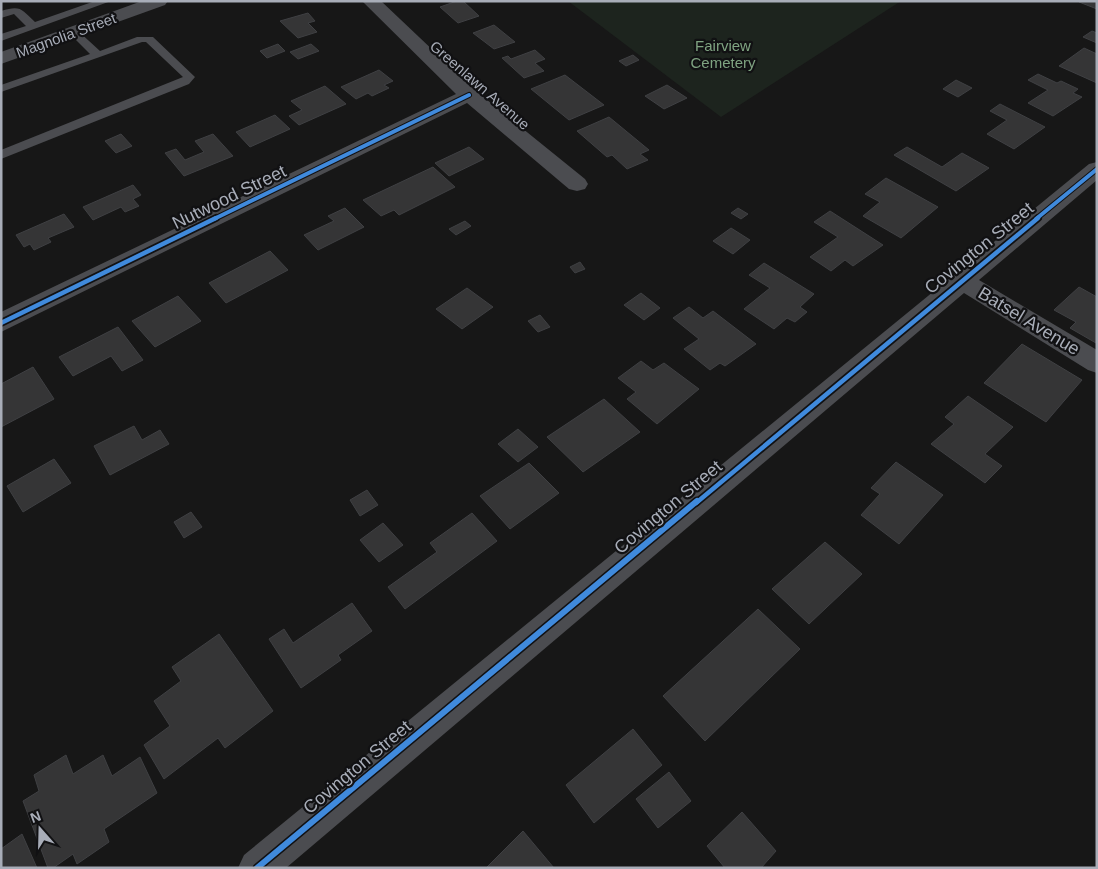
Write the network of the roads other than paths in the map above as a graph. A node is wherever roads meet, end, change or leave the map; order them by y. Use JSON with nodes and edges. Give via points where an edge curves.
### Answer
{"nodes":[{"id":1,"x":106,"y":1,"type":"edge"},
{"id":2,"x":371,"y":1,"type":"edge"},
{"id":3,"x":156,"y":2,"type":"edge"},
{"id":4,"x":1,"y":15,"type":"edge"},
{"id":5,"x":34,"y":27,"type":"junction"},
{"id":6,"x":73,"y":32,"type":"junction"},
{"id":7,"x":1,"y":38,"type":"edge"},
{"id":8,"x":98,"y":54,"type":"junction"},
{"id":9,"x":1,"y":58,"type":"edge"},
{"id":10,"x":1,"y":90,"type":"edge"},
{"id":11,"x":469,"y":95,"type":"junction"},
{"id":12,"x":1,"y":155,"type":"edge"},
{"id":13,"x":1097,"y":169,"type":"edge"},
{"id":14,"x":577,"y":184,"type":"dead end"},
{"id":15,"x":961,"y":280,"type":"junction"},
{"id":16,"x":1,"y":323,"type":"edge"},
{"id":17,"x":1097,"y":363,"type":"edge"},
{"id":18,"x":257,"y":868,"type":"edge"}],
"edges":[{"from":1,"to":5,"type":"lane"},
{"from":2,"to":11,"type":"street","name":"Greenlawn Avenue"},
{"from":3,"to":6,"type":"street","name":"Magnolia Street"},
{"from":4,"to":5,"type":"lane","via":[[16,10]]},
{"from":5,"to":7,"type":"lane"},
{"from":6,"to":8,"type":"lane"},
{"from":6,"to":9,"type":"street","name":"Magnolia Street"},
{"from":8,"to":10,"type":"lane"},
{"from":8,"to":12,"type":"lane","via":[[149,39],[189,76],[185,82]]},
{"from":11,"to":14,"type":"street","name":"Greenlawn Avenue"},
{"from":11,"to":16,"type":"street","name":"Nutwood Street"},
{"from":13,"to":15,"type":"street","name":"Covington Street"},
{"from":15,"to":17,"type":"street","name":"Batsel Avenue"},
{"from":15,"to":18,"type":"street","name":"Covington Street"}]}
